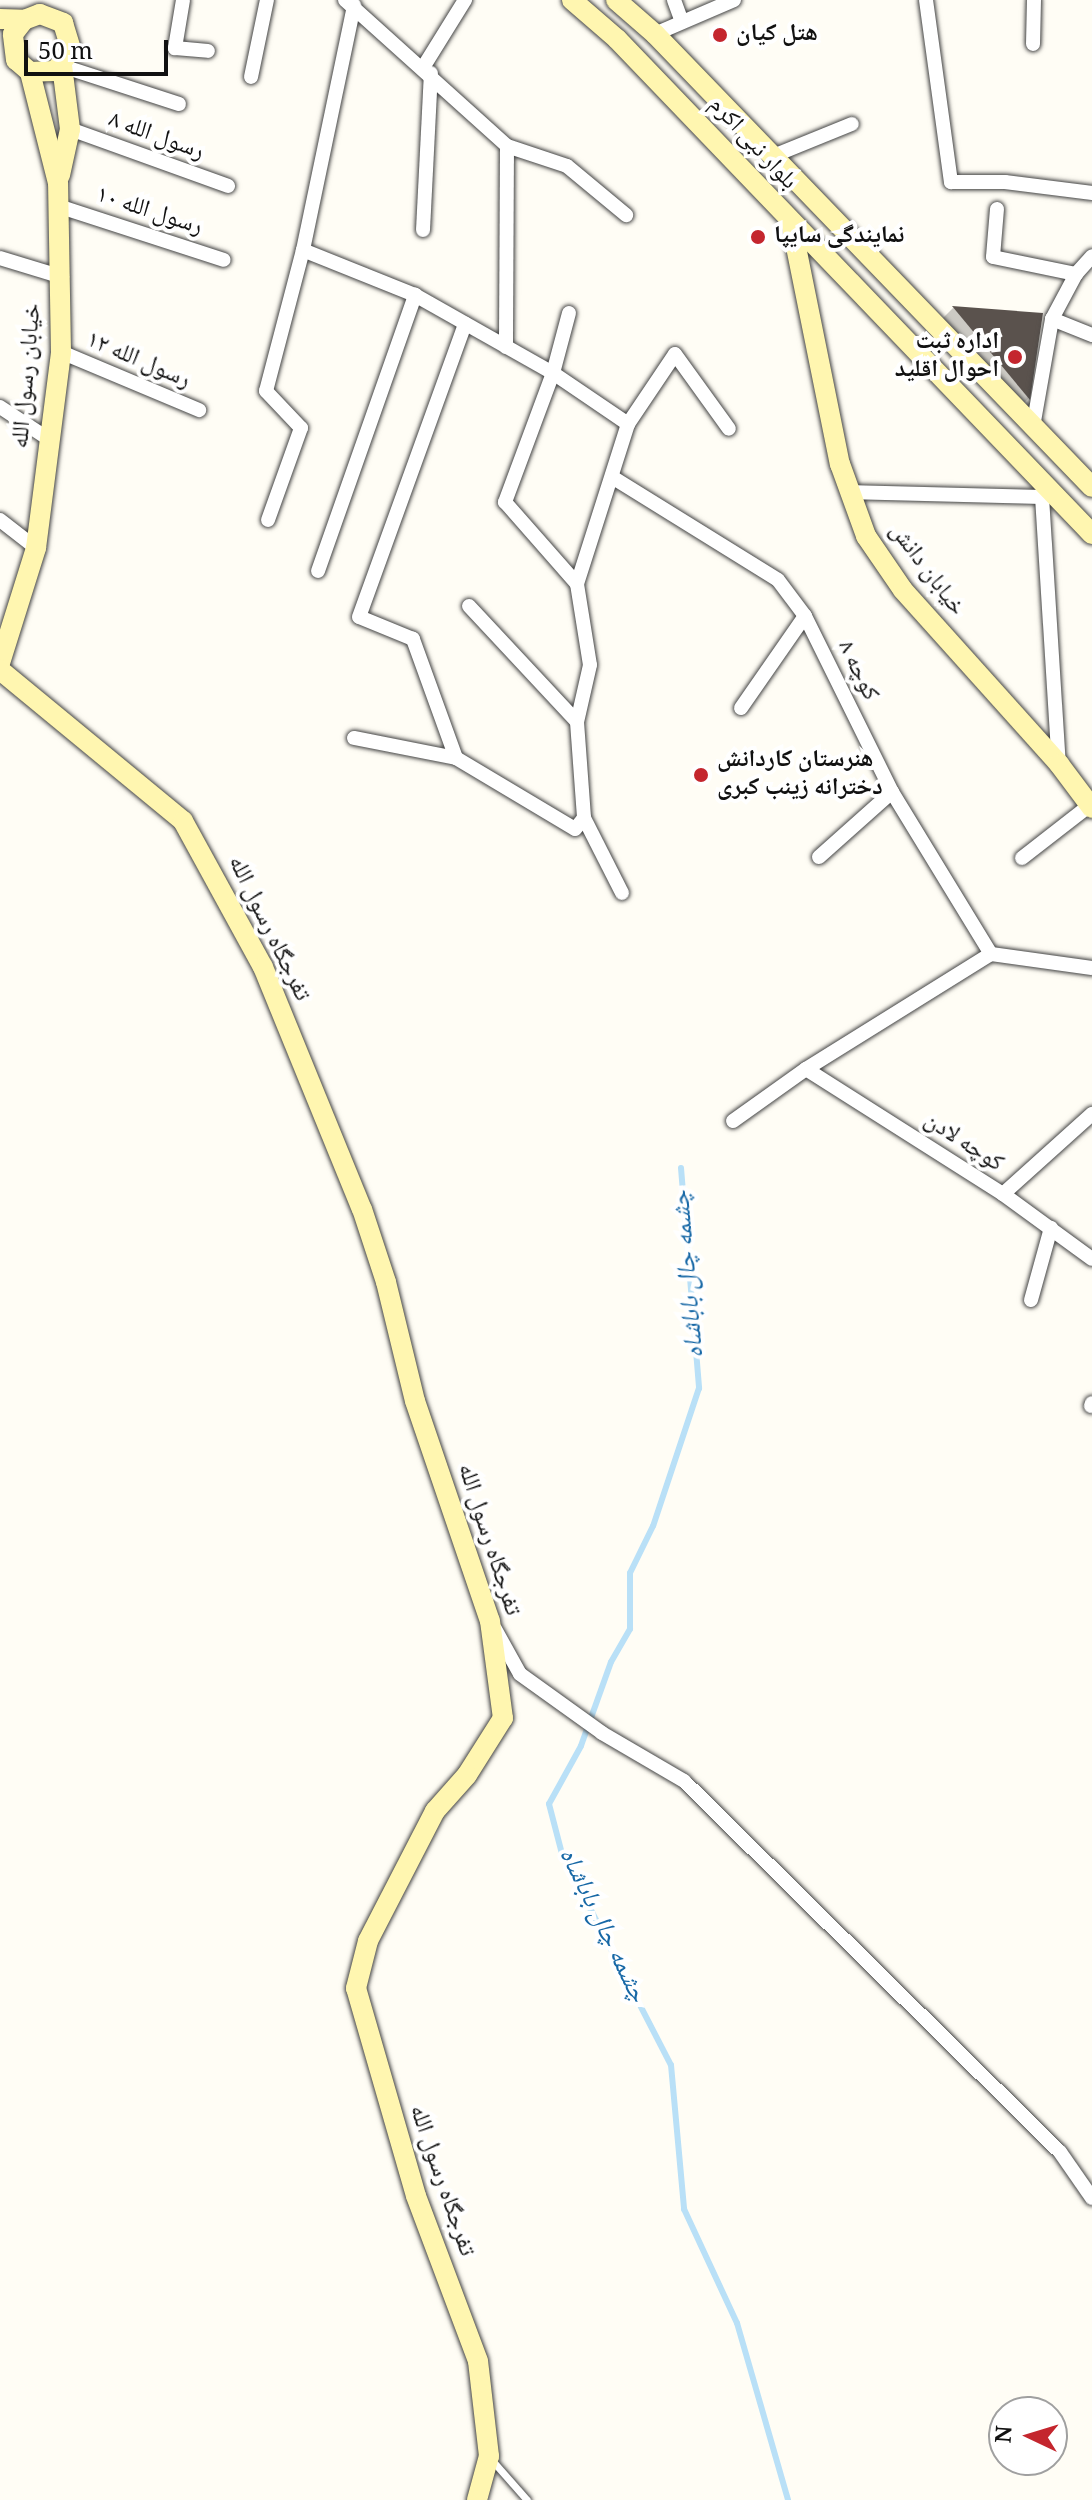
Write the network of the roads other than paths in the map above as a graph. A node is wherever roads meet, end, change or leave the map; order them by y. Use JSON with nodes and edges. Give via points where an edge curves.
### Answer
{"nodes":[{"id":1,"x":65,"y":0,"type":"edge"},
{"id":2,"x":183,"y":0,"type":"edge"},
{"id":3,"x":267,"y":0,"type":"edge"},
{"id":4,"x":465,"y":0,"type":"edge"},
{"id":5,"x":572,"y":0,"type":"edge"},
{"id":6,"x":616,"y":0,"type":"edge"},
{"id":7,"x":674,"y":0,"type":"edge"},
{"id":8,"x":734,"y":0,"type":"edge"},
{"id":9,"x":926,"y":0,"type":"edge"},
{"id":10,"x":1034,"y":0,"type":"edge"},
{"id":11,"x":349,"y":2,"type":"edge"},
{"id":12,"x":35,"y":11,"type":"edge"},
{"id":13,"x":0,"y":19,"type":"edge"},
{"id":14,"x":682,"y":22,"type":"junction"},
{"id":15,"x":63,"y":23,"type":"junction"},
{"id":16,"x":655,"y":34,"type":"junction"},
{"id":17,"x":1033,"y":44,"type":"dead end"},
{"id":18,"x":208,"y":51,"type":"dead end"},
{"id":19,"x":15,"y":60,"type":"edge"},
{"id":20,"x":62,"y":66,"type":"junction"},
{"id":21,"x":428,"y":69,"type":"junction"},
{"id":22,"x":251,"y":77,"type":"dead end"},
{"id":23,"x":179,"y":104,"type":"dead end"},
{"id":24,"x":852,"y":124,"type":"dead end"},
{"id":25,"x":70,"y":129,"type":"junction"},
{"id":26,"x":507,"y":146,"type":"junction"},
{"id":27,"x":773,"y":156,"type":"junction"},
{"id":28,"x":58,"y":183,"type":"junction"},
{"id":29,"x":228,"y":186,"type":"dead end"},
{"id":30,"x":1092,"y":193,"type":"edge"},
{"id":31,"x":61,"y":207,"type":"junction"},
{"id":32,"x":997,"y":209,"type":"dead end"},
{"id":33,"x":626,"y":215,"type":"dead end"},
{"id":34,"x":791,"y":222,"type":"junction"},
{"id":35,"x":423,"y":230,"type":"dead end"},
{"id":36,"x":303,"y":250,"type":"junction"},
{"id":37,"x":1092,"y":256,"type":"edge"},
{"id":38,"x":0,"y":258,"type":"edge"},
{"id":39,"x":224,"y":260,"type":"dead end"},
{"id":40,"x":1076,"y":274,"type":"junction"},
{"id":41,"x":62,"y":277,"type":"junction"},
{"id":42,"x":415,"y":295,"type":"junction"},
{"id":43,"x":569,"y":313,"type":"dead end"},
{"id":44,"x":1052,"y":319,"type":"junction"},
{"id":45,"x":465,"y":324,"type":"junction"},
{"id":46,"x":1092,"y":335,"type":"edge"},
{"id":47,"x":506,"y":347,"type":"junction"},
{"id":48,"x":61,"y":352,"type":"junction"},
{"id":49,"x":553,"y":373,"type":"junction"},
{"id":50,"x":0,"y":407,"type":"edge"},
{"id":51,"x":199,"y":410,"type":"dead end"},
{"id":52,"x":628,"y":424,"type":"junction"},
{"id":53,"x":1033,"y":427,"type":"junction"},
{"id":54,"x":729,"y":429,"type":"dead end"},
{"id":55,"x":50,"y":440,"type":"junction"},
{"id":56,"x":612,"y":477,"type":"junction"},
{"id":57,"x":1092,"y":487,"type":"edge"},
{"id":58,"x":1043,"y":490,"type":"junction"},
{"id":59,"x":850,"y":492,"type":"junction"},
{"id":60,"x":0,"y":520,"type":"edge"},
{"id":61,"x":268,"y":520,"type":"dead end"},
{"id":62,"x":1092,"y":534,"type":"edge"},
{"id":63,"x":36,"y":548,"type":"junction"},
{"id":64,"x":318,"y":571,"type":"dead end"},
{"id":65,"x":577,"y":584,"type":"junction"},
{"id":66,"x":469,"y":606,"type":"dead end"},
{"id":67,"x":805,"y":616,"type":"junction"},
{"id":68,"x":0,"y":663,"type":"edge"},
{"id":69,"x":0,"y":670,"type":"edge"},
{"id":70,"x":741,"y":708,"type":"dead end"},
{"id":71,"x":577,"y":722,"type":"junction"},
{"id":72,"x":354,"y":738,"type":"dead end"},
{"id":73,"x":456,"y":758,"type":"junction"},
{"id":74,"x":1059,"y":764,"type":"junction"},
{"id":75,"x":892,"y":792,"type":"junction"},
{"id":76,"x":1091,"y":806,"type":"edge"},
{"id":77,"x":584,"y":818,"type":"junction"},
{"id":78,"x":819,"y":857,"type":"dead end"},
{"id":79,"x":1022,"y":858,"type":"dead end"},
{"id":80,"x":622,"y":893,"type":"dead end"},
{"id":81,"x":991,"y":954,"type":"junction"},
{"id":82,"x":1092,"y":968,"type":"edge"},
{"id":83,"x":806,"y":1069,"type":"junction"},
{"id":84,"x":1092,"y":1114,"type":"edge"},
{"id":85,"x":733,"y":1121,"type":"dead end"},
{"id":86,"x":1003,"y":1194,"type":"junction"},
{"id":87,"x":1051,"y":1228,"type":"junction"},
{"id":88,"x":1090,"y":1254,"type":"edge"},
{"id":89,"x":1031,"y":1300,"type":"dead end"},
{"id":90,"x":490,"y":1621,"type":"junction"},
{"id":91,"x":1092,"y":2198,"type":"edge"},
{"id":92,"x":489,"y":2456,"type":"junction"},
{"id":93,"x":477,"y":2500,"type":"edge"},
{"id":94,"x":527,"y":2500,"type":"edge"}],
"edges":[{"from":1,"to":15,"type":"street"},
{"from":2,"to":18,"type":"street","via":[[175,48]]},
{"from":3,"to":22,"type":"street"},
{"from":4,"to":21,"type":"street"},
{"from":5,"to":34,"type":"street","name":"بلوار نبی اکرم","via":[[617,39]]},
{"from":6,"to":16,"type":"street","name":"بلوار نبی اکرم"},
{"from":7,"to":14,"type":"street"},
{"from":8,"to":14,"type":"street"},
{"from":9,"to":30,"type":"street","via":[[951,182],[1005,182]]},
{"from":10,"to":17,"type":"street"},
{"from":11,"to":21,"type":"street"},
{"from":11,"to":36,"type":"street"},
{"from":12,"to":13,"type":"street"},
{"from":12,"to":15,"type":"street"},
{"from":12,"to":19,"type":"street","via":[[13,34]]},
{"from":14,"to":16,"type":"street"},
{"from":15,"to":20,"type":"street","via":[[72,40]]},
{"from":16,"to":27,"type":"street","name":"بلوار نبی اکرم"},
{"from":19,"to":20,"type":"street","via":[[47,74]]},
{"from":19,"to":28,"type":"street","name":"خیابان رسول الله"},
{"from":20,"to":23,"type":"street"},
{"from":20,"to":25,"type":"street","name":"خیابان رسول الله"},
{"from":21,"to":26,"type":"street"},
{"from":21,"to":35,"type":"street"},
{"from":24,"to":27,"type":"street"},
{"from":25,"to":28,"type":"street","name":"خیابان رسول الله"},
{"from":25,"to":29,"type":"street","name":"رسول الله ۸"},
{"from":26,"to":33,"type":"street","via":[[567,166]]},
{"from":26,"to":47,"type":"street"},
{"from":27,"to":53,"type":"street","name":"بلوار نبی اکرم"},
{"from":28,"to":31,"type":"street","name":"خیابان رسول الله"},
{"from":31,"to":39,"type":"street","name":"رسول الله ۱۰"},
{"from":31,"to":41,"type":"street","name":"خیابان رسول الله"},
{"from":32,"to":40,"type":"street","via":[[993,257]]},
{"from":34,"to":58,"type":"street","name":"بلوار نبی اکرم"},
{"from":34,"to":59,"type":"street","name":"خیابان دانش"},
{"from":36,"to":42,"type":"street"},
{"from":36,"to":61,"type":"street","via":[[266,391],[301,428]]},
{"from":37,"to":40,"type":"street"},
{"from":38,"to":41,"type":"street"},
{"from":40,"to":44,"type":"street"},
{"from":41,"to":48,"type":"street","name":"خیابان رسول الله"},
{"from":42,"to":45,"type":"street"},
{"from":42,"to":64,"type":"street"},
{"from":43,"to":49,"type":"street"},
{"from":44,"to":46,"type":"street"},
{"from":44,"to":53,"type":"street"},
{"from":45,"to":47,"type":"street"},
{"from":45,"to":73,"type":"street","via":[[359,617],[413,639]]},
{"from":47,"to":49,"type":"street"},
{"from":48,"to":51,"type":"street","name":"رسول الله ۱۲"},
{"from":48,"to":55,"type":"street","name":"خیابان رسول الله"},
{"from":49,"to":52,"type":"street"},
{"from":49,"to":65,"type":"street","via":[[505,502]]},
{"from":50,"to":55,"type":"street"},
{"from":52,"to":54,"type":"street","via":[[675,354]]},
{"from":52,"to":56,"type":"street"},
{"from":53,"to":57,"type":"street","name":"بلوار نبی اکرم"},
{"from":55,"to":63,"type":"street","name":"خیابان رسول الله"},
{"from":56,"to":65,"type":"street"},
{"from":56,"to":67,"type":"street","name":"کوچه ۸","via":[[778,580]]},
{"from":58,"to":59,"type":"street"},
{"from":58,"to":62,"type":"street","name":"بلوار نبی اکرم"},
{"from":58,"to":74,"type":"street"},
{"from":59,"to":74,"type":"street","name":"خیابان دانش","via":[[866,536],[903,590]]},
{"from":60,"to":63,"type":"street"},
{"from":63,"to":68,"type":"street","name":"خیابان رسول الله"},
{"from":65,"to":71,"type":"street","via":[[590,665]]},
{"from":66,"to":71,"type":"street"},
{"from":67,"to":70,"type":"street"},
{"from":67,"to":75,"type":"street","name":"کوچه ۸"},
{"from":69,"to":90,"type":"street","name":"تفرجگاه رسول الله","via":[[183,821],[263,967],[362,1209],[415,1401]]},
{"from":71,"to":77,"type":"street"},
{"from":72,"to":73,"type":"street"},
{"from":73,"to":77,"type":"street","via":[[575,829]]},
{"from":74,"to":76,"type":"street","name":"خیابان دانش"},
{"from":75,"to":78,"type":"street"},
{"from":75,"to":81,"type":"street","name":"کوچه ۸"},
{"from":76,"to":79,"type":"street"},
{"from":77,"to":80,"type":"street"},
{"from":81,"to":82,"type":"street"},
{"from":81,"to":83,"type":"street"},
{"from":83,"to":85,"type":"street"},
{"from":83,"to":86,"type":"street","name":"کوچه لادن"},
{"from":84,"to":86,"type":"street"},
{"from":86,"to":87,"type":"street","name":"کوچه لادن"},
{"from":87,"to":88,"type":"street","name":"کوچه لادن"},
{"from":87,"to":89,"type":"street"},
{"from":90,"to":91,"type":"street","via":[[520,1674],[602,1733],[684,1781],[1060,2152]]},
{"from":90,"to":92,"type":"street","name":"تفرجگاه رسول الله","via":[[503,1718],[467,1775],[435,1811],[368,1941],[356,1988],[416,2196],[478,2361]]},
{"from":92,"to":93,"type":"street","name":"تفرجگاه رسول الله"},
{"from":92,"to":94,"type":"lane"}]}
